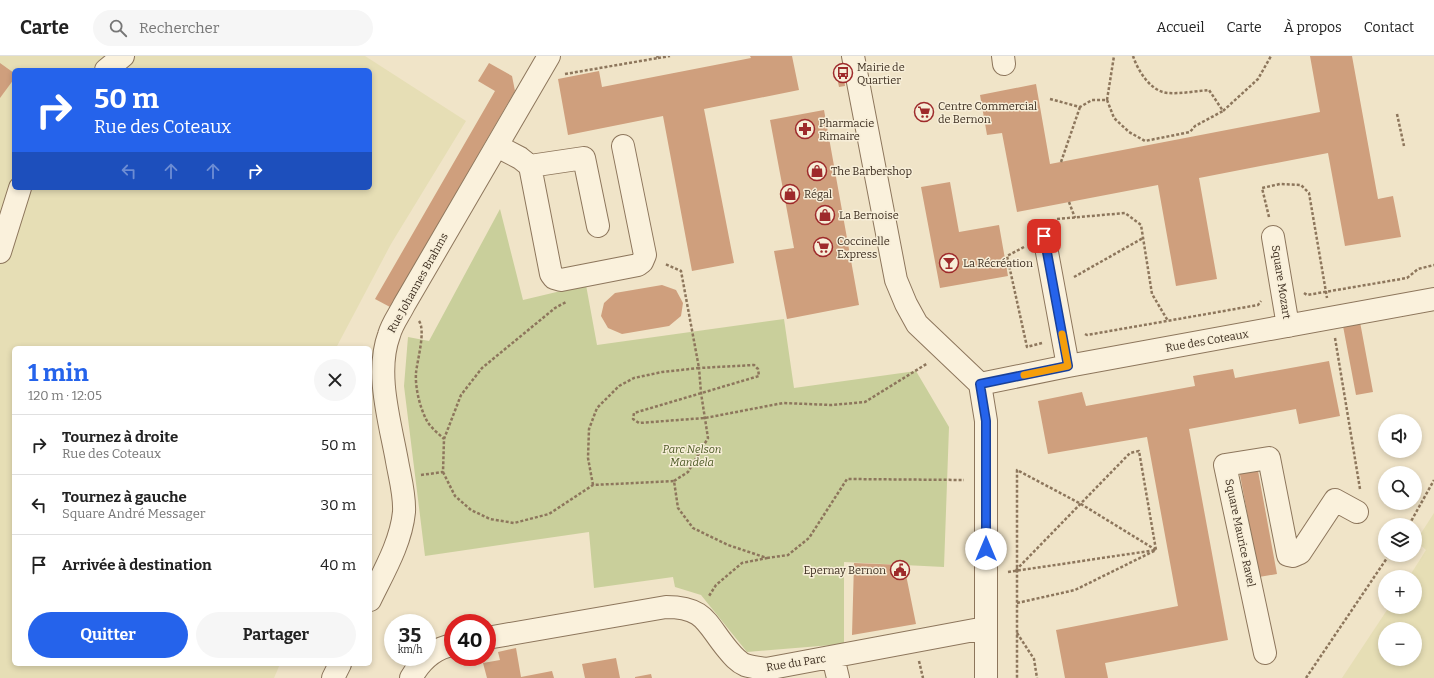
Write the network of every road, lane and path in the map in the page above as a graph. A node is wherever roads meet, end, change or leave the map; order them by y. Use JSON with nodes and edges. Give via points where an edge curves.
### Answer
{"nodes":[{"id":1,"x":123,"y":56,"type":"edge"},
{"id":2,"x":670,"y":56,"type":"edge"},
{"id":3,"x":853,"y":56,"type":"edge"},
{"id":4,"x":1114,"y":56,"type":"edge"},
{"id":5,"x":1133,"y":56,"type":"edge"},
{"id":6,"x":1271,"y":56,"type":"edge"},
{"id":7,"x":657,"y":57,"type":"edge"},
{"id":8,"x":544,"y":63,"type":"edge"},
{"id":9,"x":108,"y":68,"type":"edge"},
{"id":10,"x":1050,"y":99,"type":"dead end"},
{"id":11,"x":1107,"y":100,"type":"junction"},
{"id":12,"x":1080,"y":107,"type":"junction"},
{"id":13,"x":1223,"y":111,"type":"junction"},
{"id":14,"x":1397,"y":114,"type":"dead end"},
{"id":15,"x":496,"y":146,"type":"junction"},
{"id":16,"x":623,"y":146,"type":"dead end"},
{"id":17,"x":1404,"y":146,"type":"dead end"},
{"id":18,"x":1061,"y":162,"type":"dead end"},
{"id":19,"x":530,"y":166,"type":"junction"},
{"id":20,"x":19,"y":190,"type":"edge"},
{"id":21,"x":1070,"y":202,"type":"dead end"},
{"id":22,"x":1075,"y":218,"type":"junction"},
{"id":23,"x":598,"y":226,"type":"dead end"},
{"id":24,"x":1044,"y":236,"type":"junction"},
{"id":25,"x":1273,"y":237,"type":"dead end"},
{"id":26,"x":1143,"y":238,"type":"junction"},
{"id":27,"x":0,"y":252,"type":"edge"},
{"id":28,"x":645,"y":255,"type":"junction"},
{"id":29,"x":1434,"y":265,"type":"edge"},
{"id":30,"x":1054,"y":288,"type":"junction"},
{"id":31,"x":1283,"y":289,"type":"junction"},
{"id":32,"x":1434,"y":299,"type":"edge"},
{"id":33,"x":568,"y":301,"type":"dead end"},
{"id":34,"x":406,"y":302,"type":"junction"},
{"id":35,"x":1168,"y":321,"type":"junction"},
{"id":36,"x":1288,"y":326,"type":"junction"},
{"id":37,"x":1061,"y":329,"type":"junction"},
{"id":38,"x":947,"y":351,"type":"junction"},
{"id":39,"x":1068,"y":366,"type":"junction"},
{"id":40,"x":699,"y":368,"type":"junction"},
{"id":41,"x":980,"y":384,"type":"junction"},
{"id":42,"x":701,"y":393,"type":"junction"},
{"id":43,"x":705,"y":418,"type":"junction"},
{"id":44,"x":444,"y":439,"type":"junction"},
{"id":45,"x":443,"y":472,"type":"junction"},
{"id":46,"x":400,"y":478,"type":"junction"},
{"id":47,"x":986,"y":480,"type":"junction"},
{"id":48,"x":1434,"y":480,"type":"edge"},
{"id":49,"x":674,"y":481,"type":"junction"},
{"id":50,"x":593,"y":485,"type":"junction"},
{"id":51,"x":1081,"y":504,"type":"junction"},
{"id":52,"x":1357,"y":512,"type":"dead end"},
{"id":53,"x":1413,"y":518,"type":"edge"},
{"id":54,"x":1156,"y":550,"type":"junction"},
{"id":55,"x":767,"y":558,"type":"junction"},
{"id":56,"x":1384,"y":562,"type":"edge"},
{"id":57,"x":1016,"y":570,"type":"junction"},
{"id":58,"x":986,"y":575,"type":"junction"},
{"id":59,"x":372,"y":596,"type":"edge"},
{"id":60,"x":1017,"y":602,"type":"junction"},
{"id":61,"x":698,"y":613,"type":"junction"},
{"id":62,"x":985,"y":628,"type":"junction"},
{"id":63,"x":1017,"y":632,"type":"junction"},
{"id":64,"x":496,"y":636,"type":"edge"},
{"id":65,"x":444,"y":648,"type":"edge"},
{"id":66,"x":1265,"y":653,"type":"dead end"},
{"id":67,"x":833,"y":657,"type":"junction"},
{"id":68,"x":339,"y":666,"type":"edge"},
{"id":69,"x":334,"y":678,"type":"edge"},
{"id":70,"x":411,"y":678,"type":"edge"},
{"id":71,"x":838,"y":678,"type":"edge"},
{"id":72,"x":986,"y":678,"type":"edge"},
{"id":73,"x":1017,"y":678,"type":"edge"},
{"id":74,"x":1037,"y":678,"type":"edge"},
{"id":75,"x":1306,"y":678,"type":"edge"}],
"edges":[{"from":1,"to":9,"type":"street"},
{"from":2,"to":7,"type":"path"},
{"from":3,"to":38,"type":"street","via":[[896,280],[917,324]]},
{"from":4,"to":11,"type":"path"},
{"from":5,"to":13,"type":"path","via":[[1148,84],[1167,93],[1209,90]]},
{"from":6,"to":13,"type":"path","via":[[1258,79]]},
{"from":7,"to":8,"type":"path","via":[[566,74]]},
{"from":8,"to":15,"type":"street","name":"Rue Johannes Brahms"},
{"from":10,"to":12,"type":"path"},
{"from":11,"to":12,"type":"path","via":[[1092,100]]},
{"from":11,"to":13,"type":"path","via":[[1114,118],[1129,132],[1145,141],[1190,132],[1195,126]]},
{"from":12,"to":18,"type":"path"},
{"from":14,"to":17,"type":"path"},
{"from":15,"to":19,"type":"street"},
{"from":15,"to":34,"type":"street","name":"Rue Johannes Brahms"},
{"from":16,"to":28,"type":"street"},
{"from":19,"to":23,"type":"street","via":[[584,158]]},
{"from":19,"to":28,"type":"street","via":[[551,274],[554,278],[561,280],[638,265]]},
{"from":20,"to":27,"type":"street"},
{"from":21,"to":22,"type":"path"},
{"from":22,"to":24,"type":"path","via":[[1056,219]]},
{"from":22,"to":26,"type":"path","via":[[1124,213],[1141,225]]},
{"from":24,"to":30,"type":"street"},
{"from":24,"to":37,"type":"path","via":[[1008,256],[1027,347],[1040,344]]},
{"from":25,"to":31,"type":"street","name":"Square Mozart"},
{"from":26,"to":30,"type":"path"},
{"from":26,"to":35,"type":"path","via":[[1152,294]]},
{"from":28,"to":40,"type":"path","via":[[681,271]]},
{"from":29,"to":31,"type":"path","via":[[1418,269],[1407,278],[1320,293],[1307,295],[1295,289]]},
{"from":30,"to":37,"type":"street"},
{"from":31,"to":35,"type":"path","via":[[1272,290],[1258,305]]},
{"from":31,"to":36,"type":"street","name":"Square Mozart"},
{"from":32,"to":36,"type":"street","name":"Rue des Coteaux"},
{"from":33,"to":44,"type":"path","via":[[555,308],[482,368],[461,395]]},
{"from":34,"to":44,"type":"path","via":[[422,324],[416,374],[419,400],[427,422]]},
{"from":34,"to":46,"type":"street","name":"Rue Johannes Brahms","via":[[389,334],[384,368],[386,399]]},
{"from":35,"to":37,"type":"path","via":[[1087,335],[1075,327]]},
{"from":36,"to":39,"type":"street","name":"Rue des Coteaux"},
{"from":37,"to":39,"type":"street"},
{"from":38,"to":41,"type":"street"},
{"from":38,"to":43,"type":"path","via":[[864,402],[832,405],[783,403]]},
{"from":39,"to":41,"type":"street","name":"Rue des Coteaux"},
{"from":40,"to":42,"type":"path"},
{"from":40,"to":42,"type":"path","via":[[754,365],[758,368],[759,376]]},
{"from":40,"to":50,"type":"path","via":[[634,378],[619,386],[597,408],[589,429],[588,458]]},
{"from":41,"to":47,"type":"street","via":[[986,421]]},
{"from":42,"to":43,"type":"path"},
{"from":42,"to":43,"type":"path","via":[[634,413],[632,419],[639,423]]},
{"from":43,"to":49,"type":"path","via":[[708,438],[688,472]]},
{"from":44,"to":45,"type":"path"},
{"from":45,"to":46,"type":"path"},
{"from":45,"to":50,"type":"path","via":[[455,496],[470,510],[490,519],[514,523],[549,514]]},
{"from":46,"to":59,"type":"street","name":"Rue Johannes Brahms","via":[[404,495],[404,513],[400,531]]},
{"from":47,"to":55,"type":"path","via":[[847,479],[809,538],[788,555]]},
{"from":47,"to":58,"type":"street"},
{"from":48,"to":53,"type":"path"},
{"from":49,"to":50,"type":"path"},
{"from":49,"to":55,"type":"path","via":[[678,508],[693,528],[728,545]]},
{"from":51,"to":54,"type":"path"},
{"from":51,"to":54,"type":"path","via":[[1130,453],[1139,452]]},
{"from":51,"to":57,"type":"path"},
{"from":51,"to":57,"type":"path","via":[[1017,470]]},
{"from":52,"to":66,"type":"street","name":"Square Maurice Ravel","via":[[1335,500],[1300,553],[1288,555],[1269,458],[1225,465]]},
{"from":54,"to":57,"type":"path"},
{"from":54,"to":60,"type":"path","via":[[1075,590]]},
{"from":55,"to":61,"type":"path","via":[[742,563],[716,585]]},
{"from":56,"to":75,"type":"path"},
{"from":57,"to":58,"type":"path"},
{"from":57,"to":60,"type":"path"},
{"from":58,"to":62,"type":"street"},
{"from":60,"to":63,"type":"path"},
{"from":61,"to":64,"type":"street","name":"Rue du Parc","via":[[679,607],[666,607]]},
{"from":61,"to":67,"type":"street","name":"Rue du Parc","via":[[734,657],[744,664],[766,669]]},
{"from":62,"to":67,"type":"street","name":"Rue du Parc"},
{"from":62,"to":72,"type":"street"},
{"from":63,"to":73,"type":"path"},
{"from":63,"to":74,"type":"path","via":[[1034,659]]},
{"from":65,"to":70,"type":"street","via":[[432,653]]},
{"from":67,"to":71,"type":"street"},
{"from":68,"to":69,"type":"street"}]}
